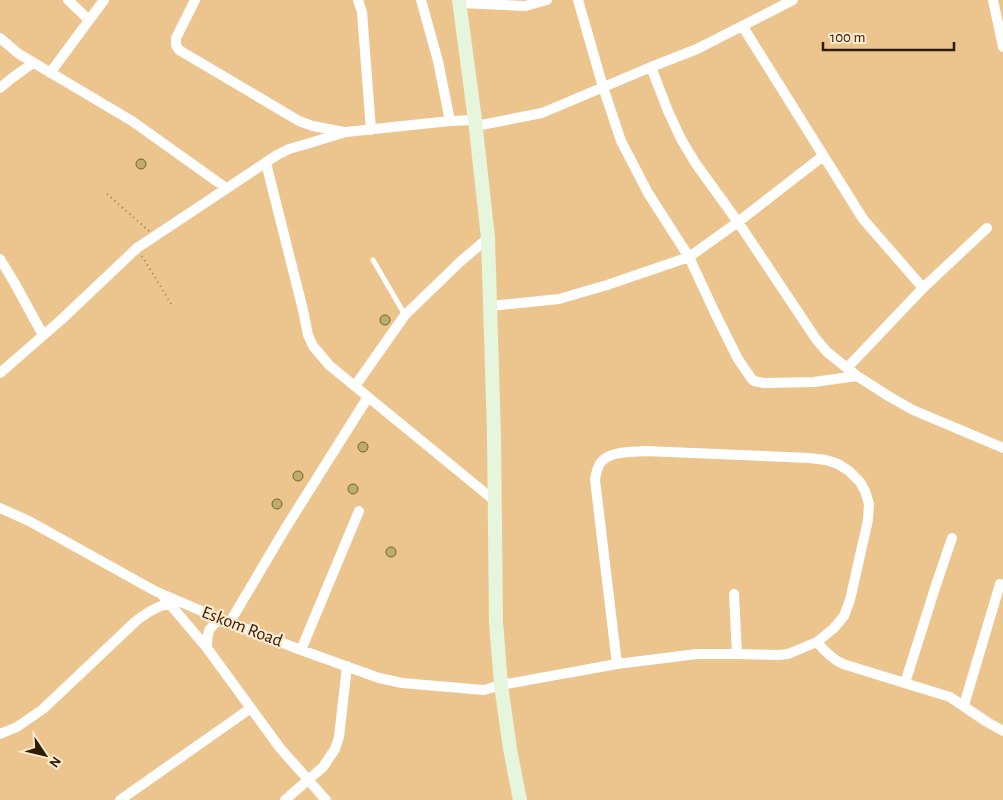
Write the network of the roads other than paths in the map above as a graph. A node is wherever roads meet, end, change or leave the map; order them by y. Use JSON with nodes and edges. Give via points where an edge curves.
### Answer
{"nodes":[{"id":1,"x":68,"y":0,"type":"edge"},
{"id":2,"x":104,"y":0,"type":"edge"},
{"id":3,"x":195,"y":0,"type":"edge"},
{"id":4,"x":358,"y":0,"type":"edge"},
{"id":5,"x":421,"y":0,"type":"edge"},
{"id":6,"x":547,"y":0,"type":"edge"},
{"id":7,"x":578,"y":0,"type":"edge"},
{"id":8,"x":792,"y":0,"type":"edge"},
{"id":9,"x":993,"y":0,"type":"edge"},
{"id":10,"x":459,"y":1,"type":"edge"},
{"id":11,"x":90,"y":20,"type":"junction"},
{"id":12,"x":743,"y":26,"type":"junction"},
{"id":13,"x":0,"y":38,"type":"edge"},
{"id":14,"x":1003,"y":47,"type":"edge"},
{"id":15,"x":33,"y":63,"type":"junction"},
{"id":16,"x":651,"y":67,"type":"junction"},
{"id":17,"x":50,"y":73,"type":"junction"},
{"id":18,"x":602,"y":87,"type":"junction"},
{"id":19,"x":0,"y":88,"type":"edge"},
{"id":20,"x":450,"y":121,"type":"junction"},
{"id":21,"x":475,"y":123,"type":"junction"},
{"id":22,"x":371,"y":130,"type":"junction"},
{"id":23,"x":346,"y":132,"type":"junction"},
{"id":24,"x":823,"y":156,"type":"junction"},
{"id":25,"x":266,"y":163,"type":"junction"},
{"id":26,"x":226,"y":188,"type":"junction"},
{"id":27,"x":738,"y":222,"type":"junction"},
{"id":28,"x":988,"y":228,"type":"dead end"},
{"id":29,"x":488,"y":238,"type":"junction"},
{"id":30,"x":689,"y":257,"type":"junction"},
{"id":31,"x":0,"y":259,"type":"edge"},
{"id":32,"x":373,"y":260,"type":"dead end"},
{"id":33,"x":923,"y":288,"type":"junction"},
{"id":34,"x":490,"y":306,"type":"junction"},
{"id":35,"x":404,"y":315,"type":"junction"},
{"id":36,"x":43,"y":335,"type":"junction"},
{"id":37,"x":847,"y":368,"type":"junction"},
{"id":38,"x":0,"y":373,"type":"edge"},
{"id":39,"x":857,"y":376,"type":"junction"},
{"id":40,"x":355,"y":386,"type":"junction"},
{"id":41,"x":368,"y":397,"type":"junction"},
{"id":42,"x":1003,"y":448,"type":"edge"},
{"id":43,"x":495,"y":501,"type":"junction"},
{"id":44,"x":0,"y":508,"type":"edge"},
{"id":45,"x":359,"y":511,"type":"dead end"},
{"id":46,"x":952,"y":538,"type":"dead end"},
{"id":47,"x":1000,"y":584,"type":"dead end"},
{"id":48,"x":161,"y":593,"type":"junction"},
{"id":49,"x":734,"y":594,"type":"dead end"},
{"id":50,"x":170,"y":603,"type":"junction"},
{"id":51,"x":225,"y":620,"type":"junction"},
{"id":52,"x":817,"y":642,"type":"junction"},
{"id":53,"x":207,"y":648,"type":"junction"},
{"id":54,"x":301,"y":650,"type":"junction"},
{"id":55,"x":736,"y":654,"type":"junction"},
{"id":56,"x":617,"y":664,"type":"junction"},
{"id":57,"x":347,"y":666,"type":"junction"},
{"id":58,"x":905,"y":683,"type":"junction"},
{"id":59,"x":501,"y":685,"type":"junction"},
{"id":60,"x":964,"y":705,"type":"junction"},
{"id":61,"x":251,"y":708,"type":"junction"},
{"id":62,"x":1003,"y":731,"type":"edge"},
{"id":63,"x":0,"y":734,"type":"edge"},
{"id":64,"x":308,"y":780,"type":"junction"},
{"id":65,"x":120,"y":800,"type":"edge"},
{"id":66,"x":284,"y":800,"type":"edge"},
{"id":67,"x":326,"y":800,"type":"edge"},
{"id":68,"x":520,"y":800,"type":"edge"}],
"edges":[{"from":1,"to":11,"type":"street"},
{"from":2,"to":11,"type":"street"},
{"from":3,"to":23,"type":"street","via":[[176,38],[179,50],[299,122]]},
{"from":4,"to":22,"type":"street","via":[[362,12]]},
{"from":5,"to":20,"type":"street"},
{"from":6,"to":10,"type":"street","via":[[525,6]]},
{"from":7,"to":18,"type":"street"},
{"from":8,"to":12,"type":"street"},
{"from":9,"to":14,"type":"street"},
{"from":10,"to":21,"type":"street"},
{"from":11,"to":17,"type":"street"},
{"from":12,"to":16,"type":"street","via":[[697,50]]},
{"from":12,"to":24,"type":"street"},
{"from":13,"to":15,"type":"street"},
{"from":15,"to":17,"type":"street"},
{"from":15,"to":19,"type":"street"},
{"from":16,"to":18,"type":"street"},
{"from":16,"to":27,"type":"street","via":[[681,139]]},
{"from":17,"to":26,"type":"street","via":[[132,121]]},
{"from":18,"to":21,"type":"street","via":[[542,113]]},
{"from":18,"to":30,"type":"street","via":[[632,165]]},
{"from":20,"to":21,"type":"street"},
{"from":20,"to":22,"type":"street"},
{"from":21,"to":29,"type":"street"},
{"from":22,"to":23,"type":"street"},
{"from":23,"to":25,"type":"street","via":[[289,149]]},
{"from":24,"to":27,"type":"street"},
{"from":24,"to":33,"type":"street","via":[[863,220]]},
{"from":25,"to":26,"type":"street"},
{"from":25,"to":40,"type":"street","via":[[308,335],[329,365]]},
{"from":26,"to":36,"type":"street","via":[[137,248]]},
{"from":27,"to":30,"type":"street"},
{"from":27,"to":37,"type":"street","via":[[816,339]]},
{"from":28,"to":33,"type":"street"},
{"from":29,"to":34,"type":"street"},
{"from":29,"to":35,"type":"street"},
{"from":30,"to":34,"type":"street","via":[[559,299]]},
{"from":30,"to":39,"type":"street","via":[[738,359],[754,381],[814,382]]},
{"from":31,"to":36,"type":"street"},
{"from":32,"to":35,"type":"lane"},
{"from":33,"to":37,"type":"street"},
{"from":34,"to":43,"type":"street"},
{"from":35,"to":40,"type":"street"},
{"from":36,"to":38,"type":"street"},
{"from":37,"to":39,"type":"street"},
{"from":39,"to":42,"type":"street","via":[[913,410]]},
{"from":40,"to":41,"type":"street"},
{"from":41,"to":43,"type":"street"},
{"from":41,"to":51,"type":"street"},
{"from":43,"to":59,"type":"street","via":[[496,622]]},
{"from":44,"to":48,"type":"street","name":"Eskom Road"},
{"from":45,"to":54,"type":"street"},
{"from":46,"to":58,"type":"street"},
{"from":47,"to":60,"type":"street"},
{"from":48,"to":50,"type":"street"},
{"from":48,"to":51,"type":"street","name":"Eskom Road"},
{"from":49,"to":55,"type":"street"},
{"from":50,"to":53,"type":"street"},
{"from":50,"to":63,"type":"street","via":[[147,612],[43,709]]},
{"from":51,"to":53,"type":"street","via":[[210,628]]},
{"from":51,"to":54,"type":"street","name":"Eskom Road"},
{"from":52,"to":55,"type":"street","name":"Eskom Road","via":[[788,654]]},
{"from":52,"to":56,"type":"street","name":"Eskom Road","via":[[844,616],[868,520],[869,504],[865,491],[849,471],[826,460],[809,458],[645,451],[614,454],[602,461],[595,480]]},
{"from":52,"to":58,"type":"street","via":[[825,653],[839,662]]},
{"from":53,"to":61,"type":"street"},
{"from":54,"to":57,"type":"street","name":"Eskom Road"},
{"from":55,"to":56,"type":"street","name":"Eskom Road","via":[[697,654]]},
{"from":56,"to":59,"type":"street","name":"Eskom Road"},
{"from":57,"to":59,"type":"street","name":"Eskom Road","via":[[402,683],[484,690]]},
{"from":57,"to":64,"type":"street","via":[[335,749],[323,767]]},
{"from":58,"to":60,"type":"street","via":[[950,697]]},
{"from":59,"to":68,"type":"street"},
{"from":60,"to":62,"type":"street"},
{"from":61,"to":64,"type":"street"},
{"from":61,"to":65,"type":"street"},
{"from":64,"to":66,"type":"street"},
{"from":64,"to":67,"type":"street"}]}
